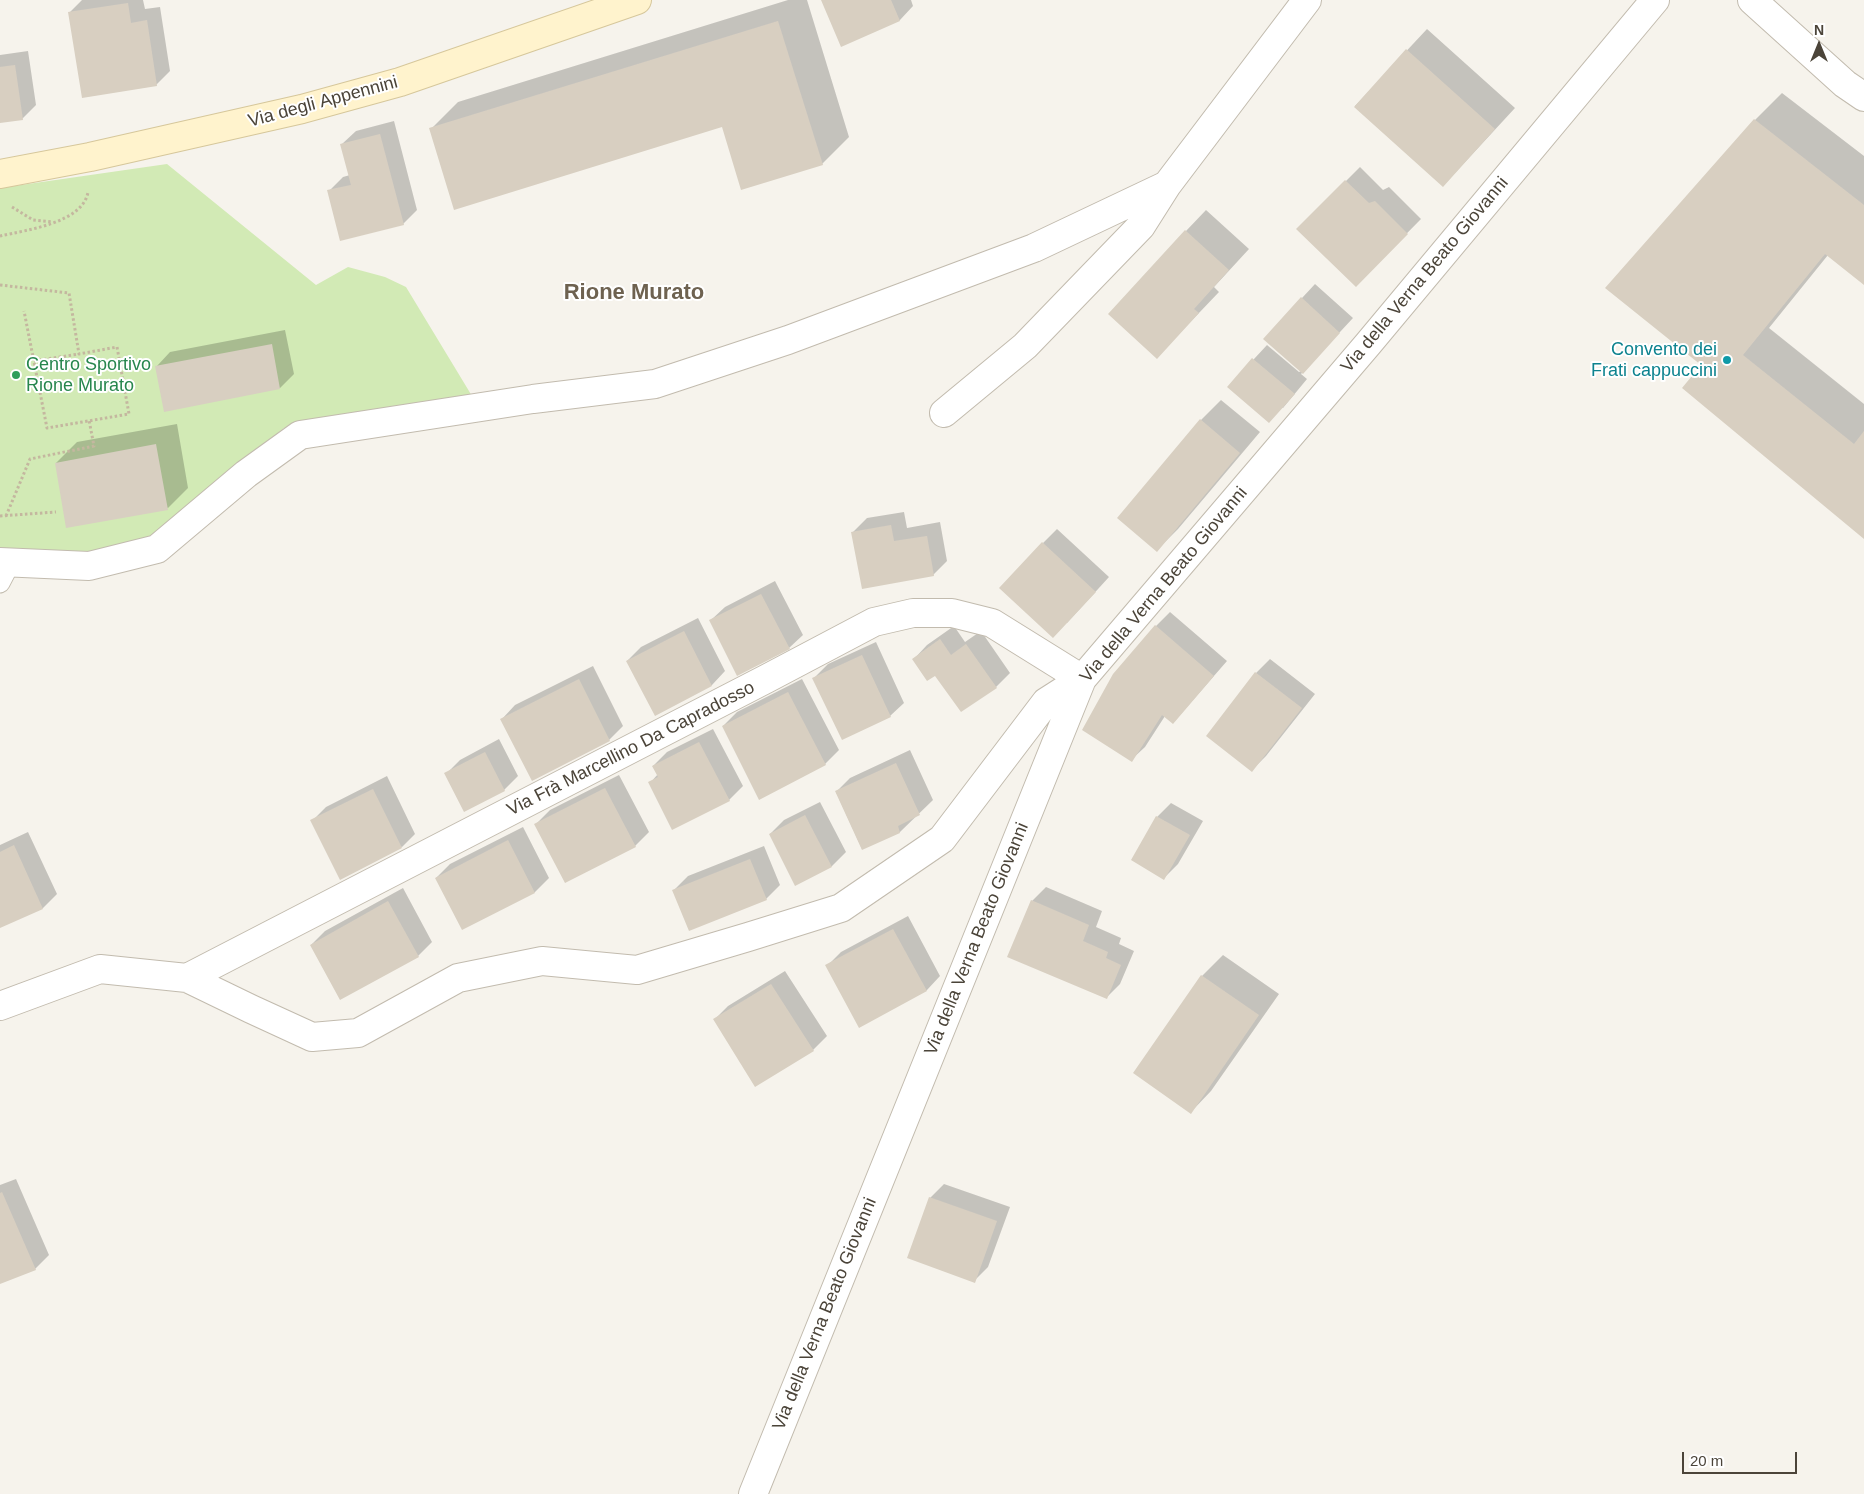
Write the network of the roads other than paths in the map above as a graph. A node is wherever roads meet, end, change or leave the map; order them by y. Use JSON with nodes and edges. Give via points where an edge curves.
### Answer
{"nodes":[{"id":1,"x":637,"y":0,"type":"edge"},
{"id":2,"x":1307,"y":0,"type":"edge"},
{"id":3,"x":1654,"y":0,"type":"edge"},
{"id":4,"x":1752,"y":0,"type":"edge"},
{"id":5,"x":1864,"y":97,"type":"edge"},
{"id":6,"x":0,"y":174,"type":"edge"},
{"id":7,"x":1166,"y":185,"type":"junction"},
{"id":8,"x":944,"y":413,"type":"dead end"},
{"id":9,"x":4,"y":569,"type":"edge"},
{"id":10,"x":1082,"y":679,"type":"junction"},
{"id":11,"x":187,"y":978,"type":"junction"},
{"id":12,"x":0,"y":1006,"type":"edge"},
{"id":13,"x":753,"y":1494,"type":"edge"}],
"edges":[{"from":1,"to":6,"type":"street","name":"Via degli Appennini","via":[[400,82],[302,109]]},
{"from":2,"to":7,"type":"street"},
{"from":3,"to":10,"type":"street","name":"Via della Verna Beato Giovanni","via":[[1368,344]]},
{"from":4,"to":5,"type":"street","via":[[1845,84]]},
{"from":7,"to":8,"type":"street","via":[[1141,226],[1025,346]]},
{"from":7,"to":9,"type":"street","via":[[1034,248],[788,340],[655,384],[533,399],[300,435],[246,474],[158,549],[89,566]]},
{"from":10,"to":11,"type":"street","name":"Via Frà Marcellino Da Capradosso","via":[[992,623],[952,613],[913,613],[874,622]]},
{"from":10,"to":11,"type":"street","via":[[1046,702],[942,839],[841,908],[637,970],[542,961],[458,978],[358,1033],[312,1037]]},
{"from":10,"to":13,"type":"street","name":"Via della Verna Beato Giovanni"},
{"from":11,"to":12,"type":"street","via":[[100,969]]}]}
